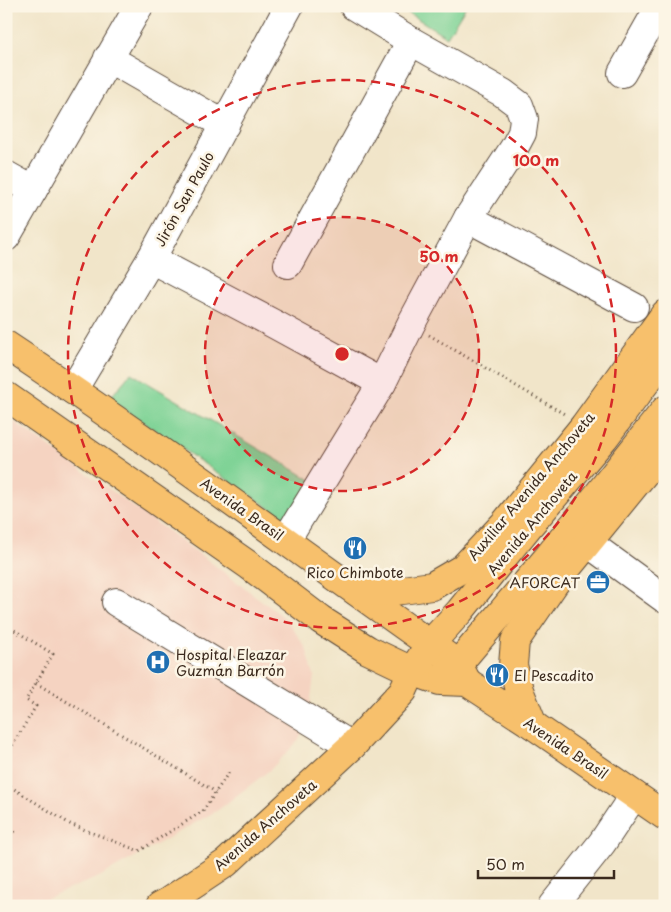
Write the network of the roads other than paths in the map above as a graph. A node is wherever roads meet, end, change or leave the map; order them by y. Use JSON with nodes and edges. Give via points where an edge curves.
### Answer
{"nodes":[{"id":1,"x":138,"y":6,"type":"edge"},
{"id":2,"x":290,"y":6,"type":"edge"},
{"id":3,"x":354,"y":6,"type":"edge"},
{"id":4,"x":660,"y":6,"type":"edge"},
{"id":5,"x":411,"y":41,"type":"junction"},
{"id":6,"x":108,"y":58,"type":"junction"},
{"id":7,"x":622,"y":73,"type":"dead end"},
{"id":8,"x":225,"y":125,"type":"junction"},
{"id":9,"x":6,"y":175,"type":"edge"},
{"id":10,"x":33,"y":190,"type":"junction"},
{"id":11,"x":468,"y":218,"type":"junction"},
{"id":12,"x":6,"y":237,"type":"edge"},
{"id":13,"x":151,"y":259,"type":"junction"},
{"id":14,"x":288,"y":264,"type":"dead end"},
{"id":15,"x":634,"y":307,"type":"dead end"},
{"id":16,"x":665,"y":314,"type":"edge"},
{"id":17,"x":6,"y":345,"type":"edge"},
{"id":18,"x":665,"y":357,"type":"edge"},
{"id":19,"x":382,"y":383,"type":"junction"},
{"id":20,"x":73,"y":390,"type":"junction"},
{"id":21,"x":6,"y":396,"type":"edge"},
{"id":22,"x":665,"y":410,"type":"edge"},
{"id":23,"x":665,"y":448,"type":"edge"},
{"id":24,"x":580,"y":535,"type":"junction"},
{"id":25,"x":286,"y":540,"type":"junction"},
{"id":26,"x":356,"y":591,"type":"junction"},
{"id":27,"x":665,"y":599,"type":"edge"},
{"id":28,"x":116,"y":602,"type":"dead end"},
{"id":29,"x":430,"y":644,"type":"junction"},
{"id":30,"x":455,"y":676,"type":"junction"},
{"id":31,"x":407,"y":681,"type":"junction"},
{"id":32,"x":534,"y":725,"type":"junction"},
{"id":33,"x":352,"y":746,"type":"junction"},
{"id":34,"x":634,"y":795,"type":"junction"},
{"id":35,"x":665,"y":816,"type":"edge"},
{"id":36,"x":160,"y":906,"type":"edge"},
{"id":37,"x":552,"y":906,"type":"edge"}],
"edges":[{"from":1,"to":6,"type":"street"},
{"from":2,"to":8,"type":"street","name":"Jirón San Paulo"},
{"from":3,"to":5,"type":"street"},
{"from":4,"to":7,"type":"street"},
{"from":5,"to":11,"type":"street","via":[[503,92],[519,105],[524,119],[522,133],[514,148]]},
{"from":5,"to":14,"type":"street"},
{"from":6,"to":8,"type":"street"},
{"from":6,"to":10,"type":"street"},
{"from":8,"to":13,"type":"street","name":"Jirón San Paulo"},
{"from":9,"to":10,"type":"street"},
{"from":10,"to":12,"type":"street"},
{"from":11,"to":15,"type":"street"},
{"from":11,"to":19,"type":"street"},
{"from":13,"to":19,"type":"street"},
{"from":13,"to":20,"type":"street","name":"Jirón San Paulo"},
{"from":16,"to":26,"type":"main road","name":"Auxiliar Avenida Anchoveta","via":[[584,426],[504,524],[463,568],[432,586],[387,592]]},
{"from":17,"to":20,"type":"main road","name":"Avenida Brasil"},
{"from":18,"to":29,"type":"main road","name":"Avenida Anchoveta","via":[[604,438]]},
{"from":19,"to":25,"type":"street"},
{"from":20,"to":25,"type":"main road","name":"Avenida Brasil"},
{"from":21,"to":31,"type":"main road","via":[[250,566]]},
{"from":22,"to":24,"type":"main road"},
{"from":23,"to":24,"type":"main road"},
{"from":24,"to":27,"type":"street"},
{"from":24,"to":30,"type":"main road"},
{"from":24,"to":32,"type":"main road","via":[[554,584],[516,641],[513,665],[519,690]]},
{"from":25,"to":26,"type":"main road","name":"Avenida Brasil"},
{"from":26,"to":29,"type":"main road","name":"Avenida Brasil"},
{"from":28,"to":33,"type":"street"},
{"from":29,"to":30,"type":"main road","name":"Avenida Brasil"},
{"from":29,"to":31,"type":"main road","name":"Avenida Anchoveta"},
{"from":30,"to":31,"type":"main road","via":[[411,692]]},
{"from":30,"to":32,"type":"main road","name":"Avenida Brasil"},
{"from":31,"to":33,"type":"main road","name":"Avenida Anchoveta"},
{"from":32,"to":34,"type":"main road","name":"Avenida Brasil"},
{"from":33,"to":36,"type":"main road","name":"Avenida Anchoveta","via":[[226,863]]},
{"from":34,"to":35,"type":"main road","name":"Avenida Brasil"},
{"from":34,"to":37,"type":"street","via":[[602,843]]}]}
